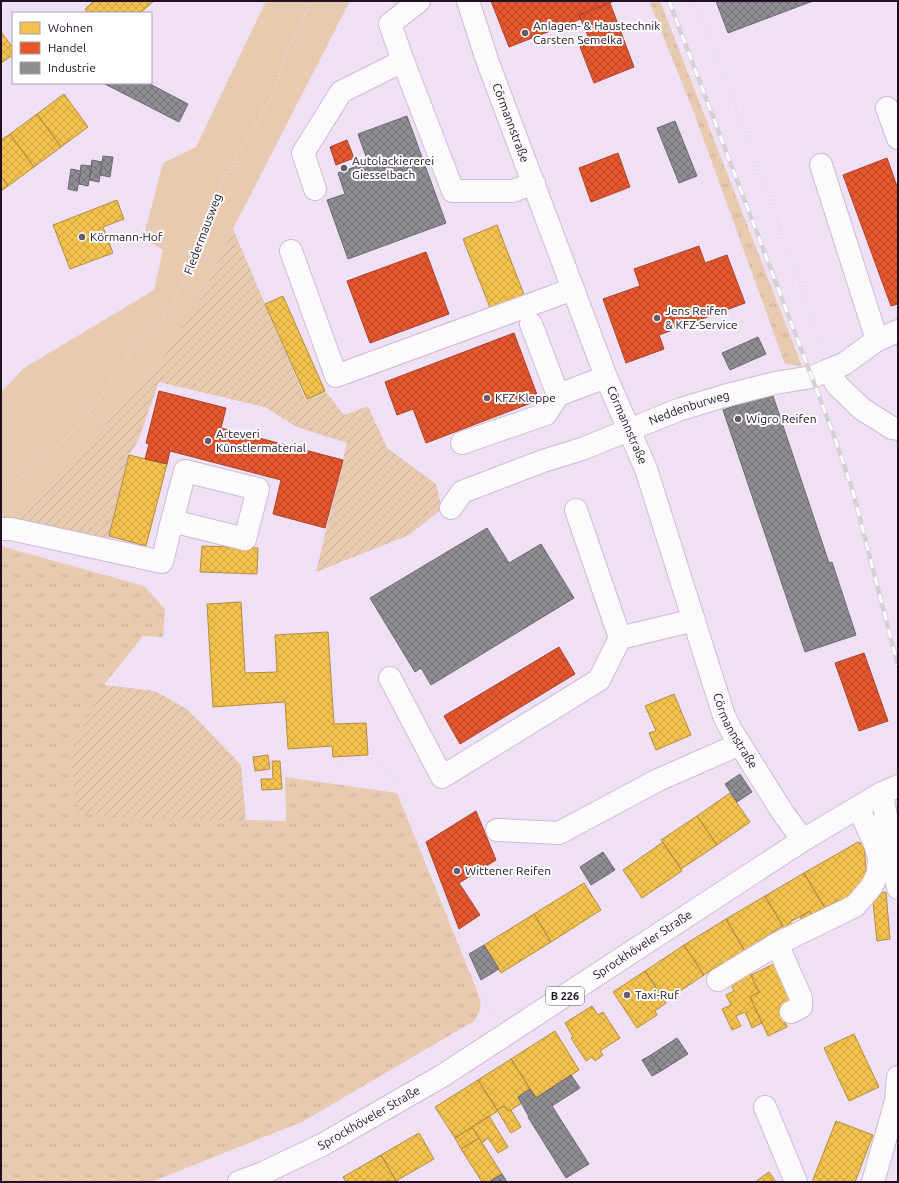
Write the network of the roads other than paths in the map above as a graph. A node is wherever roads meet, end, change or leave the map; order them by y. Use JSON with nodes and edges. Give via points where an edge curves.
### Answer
{"nodes":[{"id":1,"x":419,"y":1,"type":"edge"},
{"id":2,"x":468,"y":1,"type":"edge"},
{"id":3,"x":403,"y":61,"type":"junction"},
{"id":4,"x":887,"y":108,"type":"dead end"},
{"id":5,"x":898,"y":138,"type":"edge"},
{"id":6,"x":821,"y":165,"type":"dead end"},
{"id":7,"x":534,"y":183,"type":"junction"},
{"id":8,"x":315,"y":189,"type":"dead end"},
{"id":9,"x":291,"y":251,"type":"dead end"},
{"id":10,"x":573,"y":289,"type":"junction"},
{"id":11,"x":531,"y":324,"type":"dead end"},
{"id":12,"x":898,"y":331,"type":"edge"},
{"id":13,"x":877,"y":340,"type":"junction"},
{"id":14,"x":829,"y":370,"type":"junction"},
{"id":15,"x":606,"y":378,"type":"junction"},
{"id":16,"x":558,"y":395,"type":"junction"},
{"id":17,"x":898,"y":429,"type":"edge"},
{"id":18,"x":629,"y":430,"type":"junction"},
{"id":19,"x":462,"y":443,"type":"dead end"},
{"id":20,"x":451,"y":508,"type":"dead end"},
{"id":21,"x":576,"y":510,"type":"dead end"},
{"id":22,"x":172,"y":521,"type":"dead end"},
{"id":23,"x":1,"y":529,"type":"edge"},
{"id":24,"x":694,"y":620,"type":"junction"},
{"id":25,"x":620,"y":638,"type":"junction"},
{"id":26,"x":390,"y":678,"type":"dead end"},
{"id":27,"x":740,"y":744,"type":"junction"},
{"id":28,"x":890,"y":790,"type":"edge"},
{"id":29,"x":858,"y":807,"type":"junction"},
{"id":30,"x":497,"y":830,"type":"dead end"},
{"id":31,"x":803,"y":840,"type":"junction"},
{"id":32,"x":898,"y":888,"type":"edge"},
{"id":33,"x":776,"y":944,"type":"junction"},
{"id":34,"x":718,"y":980,"type":"dead end"},
{"id":35,"x":791,"y":1012,"type":"dead end"},
{"id":36,"x":898,"y":1077,"type":"edge"},
{"id":37,"x":765,"y":1107,"type":"dead end"},
{"id":38,"x":239,"y":1182,"type":"edge"},
{"id":39,"x":796,"y":1182,"type":"edge"},
{"id":40,"x":873,"y":1182,"type":"edge"}],
"edges":[{"from":1,"to":3,"type":"street","via":[[390,24]]},
{"from":2,"to":7,"type":"street","name":"Cörmannstraße","via":[[487,60]]},
{"from":3,"to":7,"type":"street","via":[[453,191],[513,191]]},
{"from":3,"to":8,"type":"street","via":[[342,92],[303,153]]},
{"from":4,"to":5,"type":"street"},
{"from":6,"to":13,"type":"street"},
{"from":7,"to":10,"type":"street","name":"Cörmannstraße"},
{"from":9,"to":10,"type":"street","via":[[336,376]]},
{"from":10,"to":15,"type":"street","name":"Cörmannstraße"},
{"from":11,"to":16,"type":"street"},
{"from":12,"to":13,"type":"street","name":"Neddenburweg"},
{"from":13,"to":14,"type":"street","name":"Neddenburweg","via":[[844,364]]},
{"from":14,"to":17,"type":"street","via":[[836,385],[862,409],[892,428]]},
{"from":14,"to":18,"type":"street","name":"Neddenburweg","via":[[812,377],[724,396],[678,410]]},
{"from":15,"to":16,"type":"street"},
{"from":15,"to":18,"type":"street","name":"Cörmannstraße"},
{"from":16,"to":19,"type":"street","via":[[546,414]]},
{"from":18,"to":20,"type":"street","name":"Neddenburweg","via":[[462,492]]},
{"from":18,"to":24,"type":"street","name":"Cörmannstraße","via":[[646,469]]},
{"from":21,"to":25,"type":"street"},
{"from":22,"to":23,"type":"street","via":[[162,562]]},
{"from":24,"to":25,"type":"street"},
{"from":24,"to":27,"type":"street","name":"Cörmannstraße","via":[[724,716]]},
{"from":25,"to":26,"type":"street","via":[[599,680],[442,777]]},
{"from":27,"to":30,"type":"street","via":[[658,780],[559,833]]},
{"from":27,"to":31,"type":"street","name":"Cörmannstraße"},
{"from":28,"to":29,"type":"street","name":"Sprockhöveler Straße","number":"B 226"},
{"from":28,"to":32,"type":"street"},
{"from":29,"to":31,"type":"street","name":"Sprockhöveler Straße","number":"B 226"},
{"from":29,"to":33,"type":"street","via":[[879,858],[878,874],[872,886],[855,906]]},
{"from":31,"to":38,"type":"street","name":"Sprockhöveler Straße","number":"B 226","via":[[442,1076],[322,1145]]},
{"from":33,"to":34,"type":"street"},
{"from":33,"to":35,"type":"street","via":[[801,998],[801,1007]]},
{"from":36,"to":40,"type":"street","via":[[896,1101]]},
{"from":37,"to":39,"type":"street"}]}
